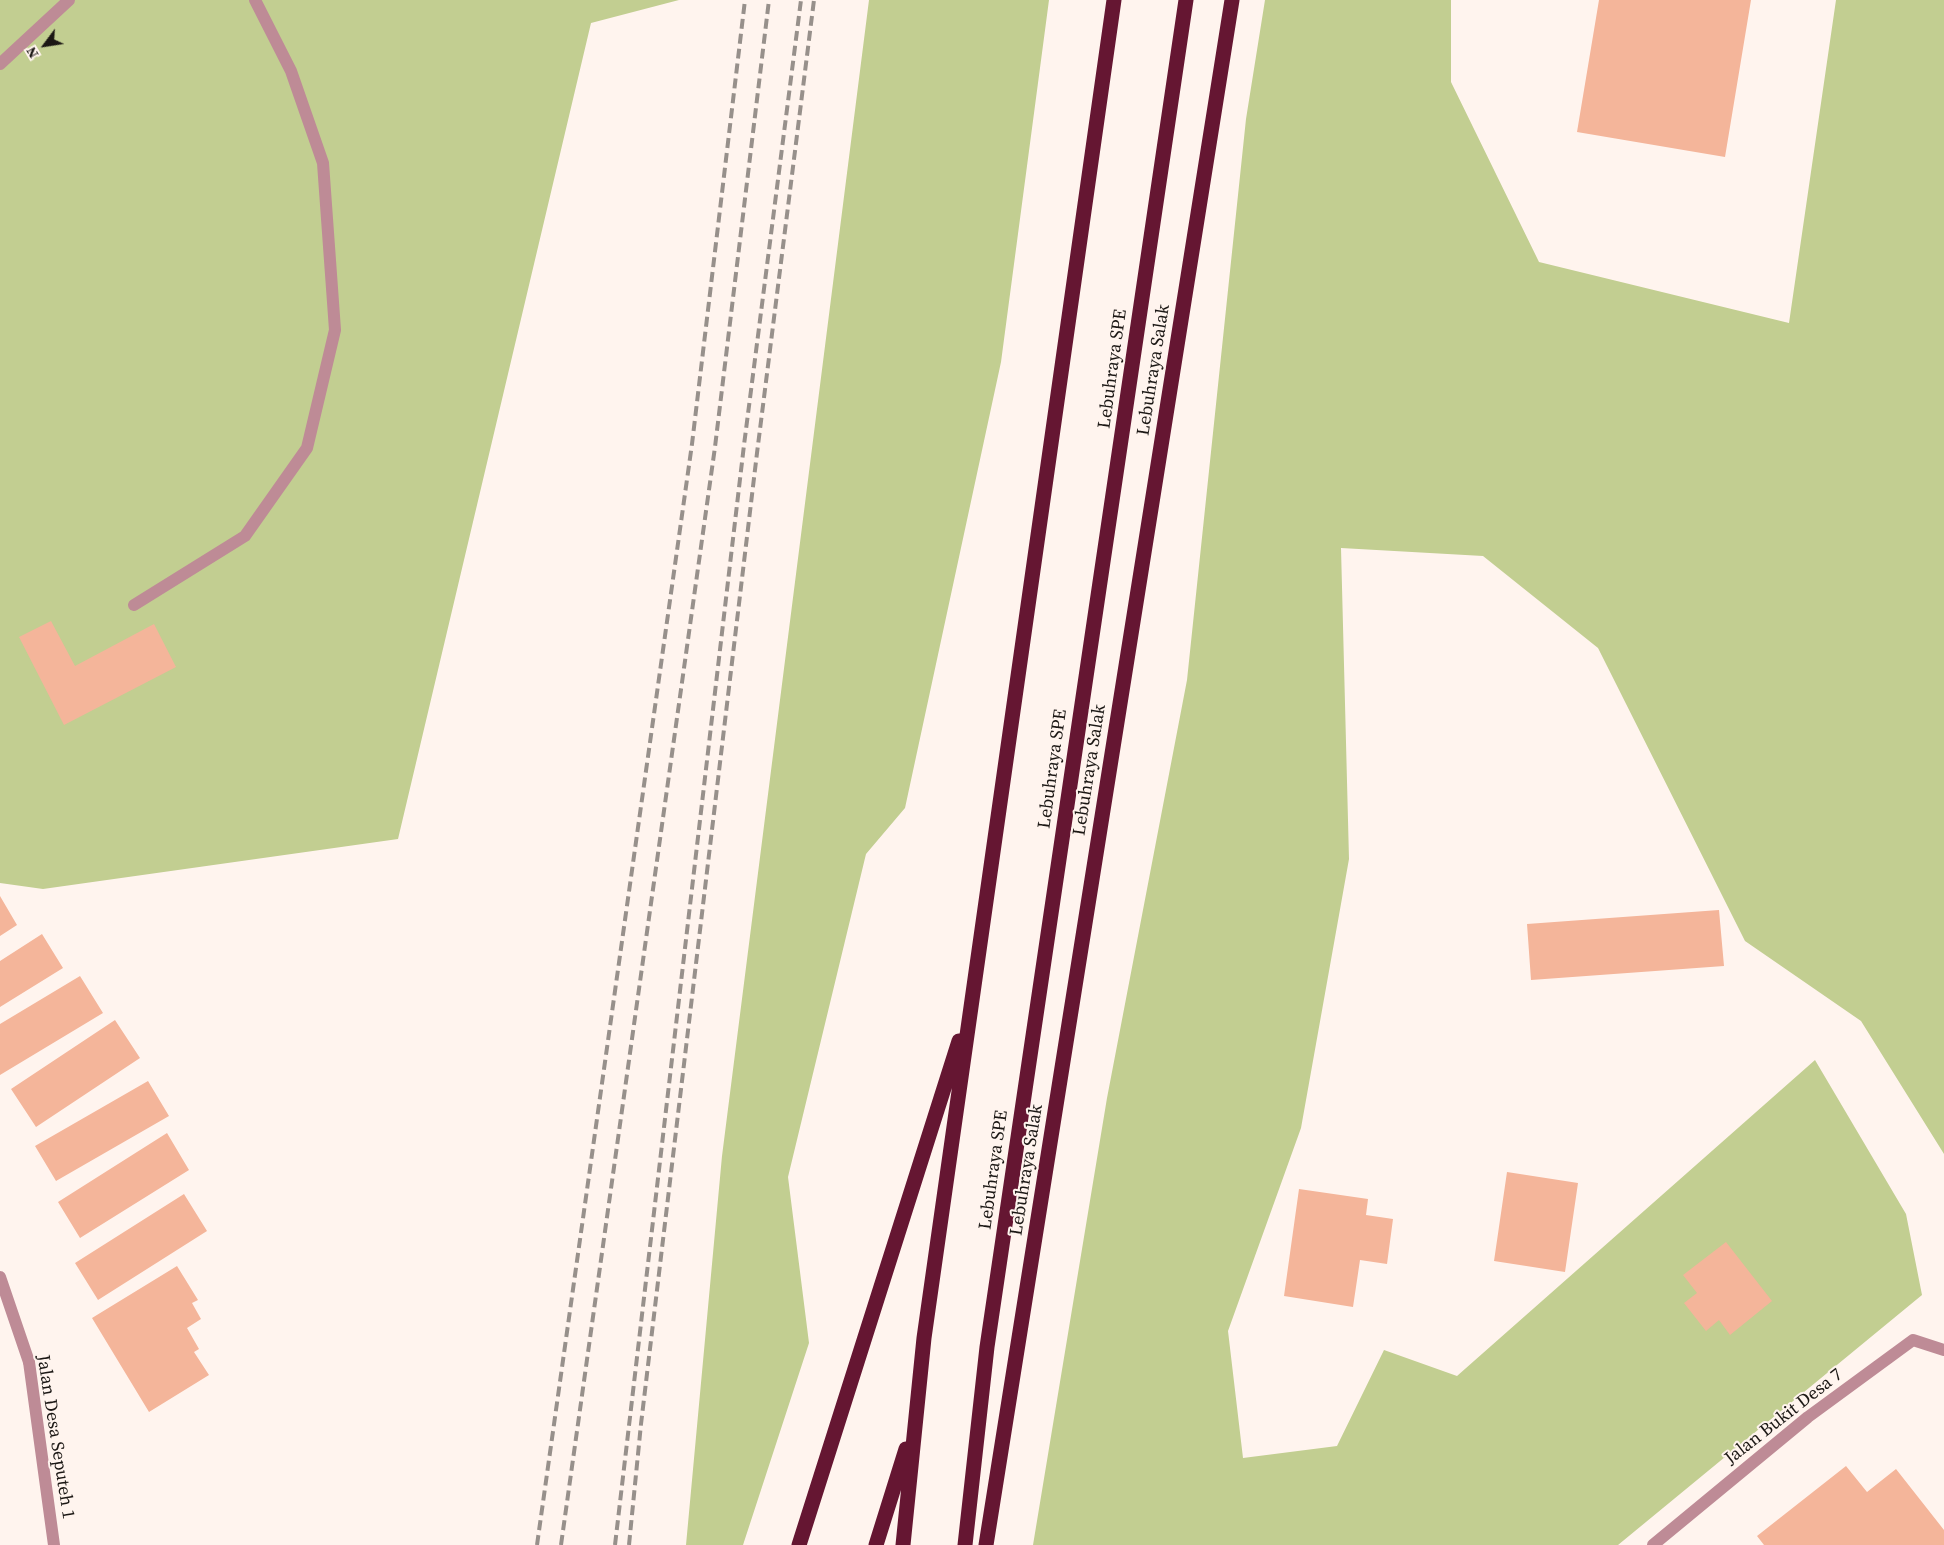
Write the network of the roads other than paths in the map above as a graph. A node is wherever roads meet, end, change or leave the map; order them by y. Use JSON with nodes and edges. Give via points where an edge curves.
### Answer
{"nodes":[{"id":1,"x":68,"y":0,"type":"edge"},
{"id":2,"x":255,"y":0,"type":"edge"},
{"id":3,"x":1109,"y":0,"type":"edge"},
{"id":4,"x":1114,"y":0,"type":"edge"},
{"id":5,"x":1186,"y":0,"type":"edge"},
{"id":6,"x":1232,"y":0,"type":"edge"},
{"id":7,"x":0,"y":64,"type":"edge"},
{"id":8,"x":134,"y":605,"type":"dead end"},
{"id":9,"x":972,"y":998,"type":"junction"},
{"id":10,"x":0,"y":1277,"type":"edge"},
{"id":11,"x":1944,"y":1350,"type":"edge"},
{"id":12,"x":924,"y":1392,"type":"junction"},
{"id":13,"x":54,"y":1545,"type":"edge"},
{"id":14,"x":799,"y":1545,"type":"edge"},
{"id":15,"x":876,"y":1545,"type":"edge"},
{"id":16,"x":901,"y":1545,"type":"edge"},
{"id":17,"x":965,"y":1545,"type":"edge"},
{"id":18,"x":986,"y":1545,"type":"edge"},
{"id":19,"x":1653,"y":1545,"type":"edge"}],
"edges":[{"from":1,"to":7,"type":"street"},
{"from":2,"to":8,"type":"street","via":[[291,72],[323,162],[335,330],[307,448],[245,536]]},
{"from":3,"to":12,"type":"highway"},
{"from":4,"to":9,"type":"highway"},
{"from":5,"to":17,"type":"highway","name":"Lebuhraya SPE","via":[[986,1347]]},
{"from":6,"to":18,"type":"highway","name":"Lebuhraya Salak"},
{"from":9,"to":14,"type":"highway"},
{"from":9,"to":16,"type":"highway","via":[[924,1338]]},
{"from":10,"to":13,"type":"street","name":"Jalan Desa Seputeh 1","via":[[28,1362]]},
{"from":11,"to":19,"type":"street","name":"Jalan Bukit Desa 7","via":[[1913,1340],[1808,1417]]},
{"from":12,"to":15,"type":"highway"},
{"from":12,"to":16,"type":"highway"}]}
